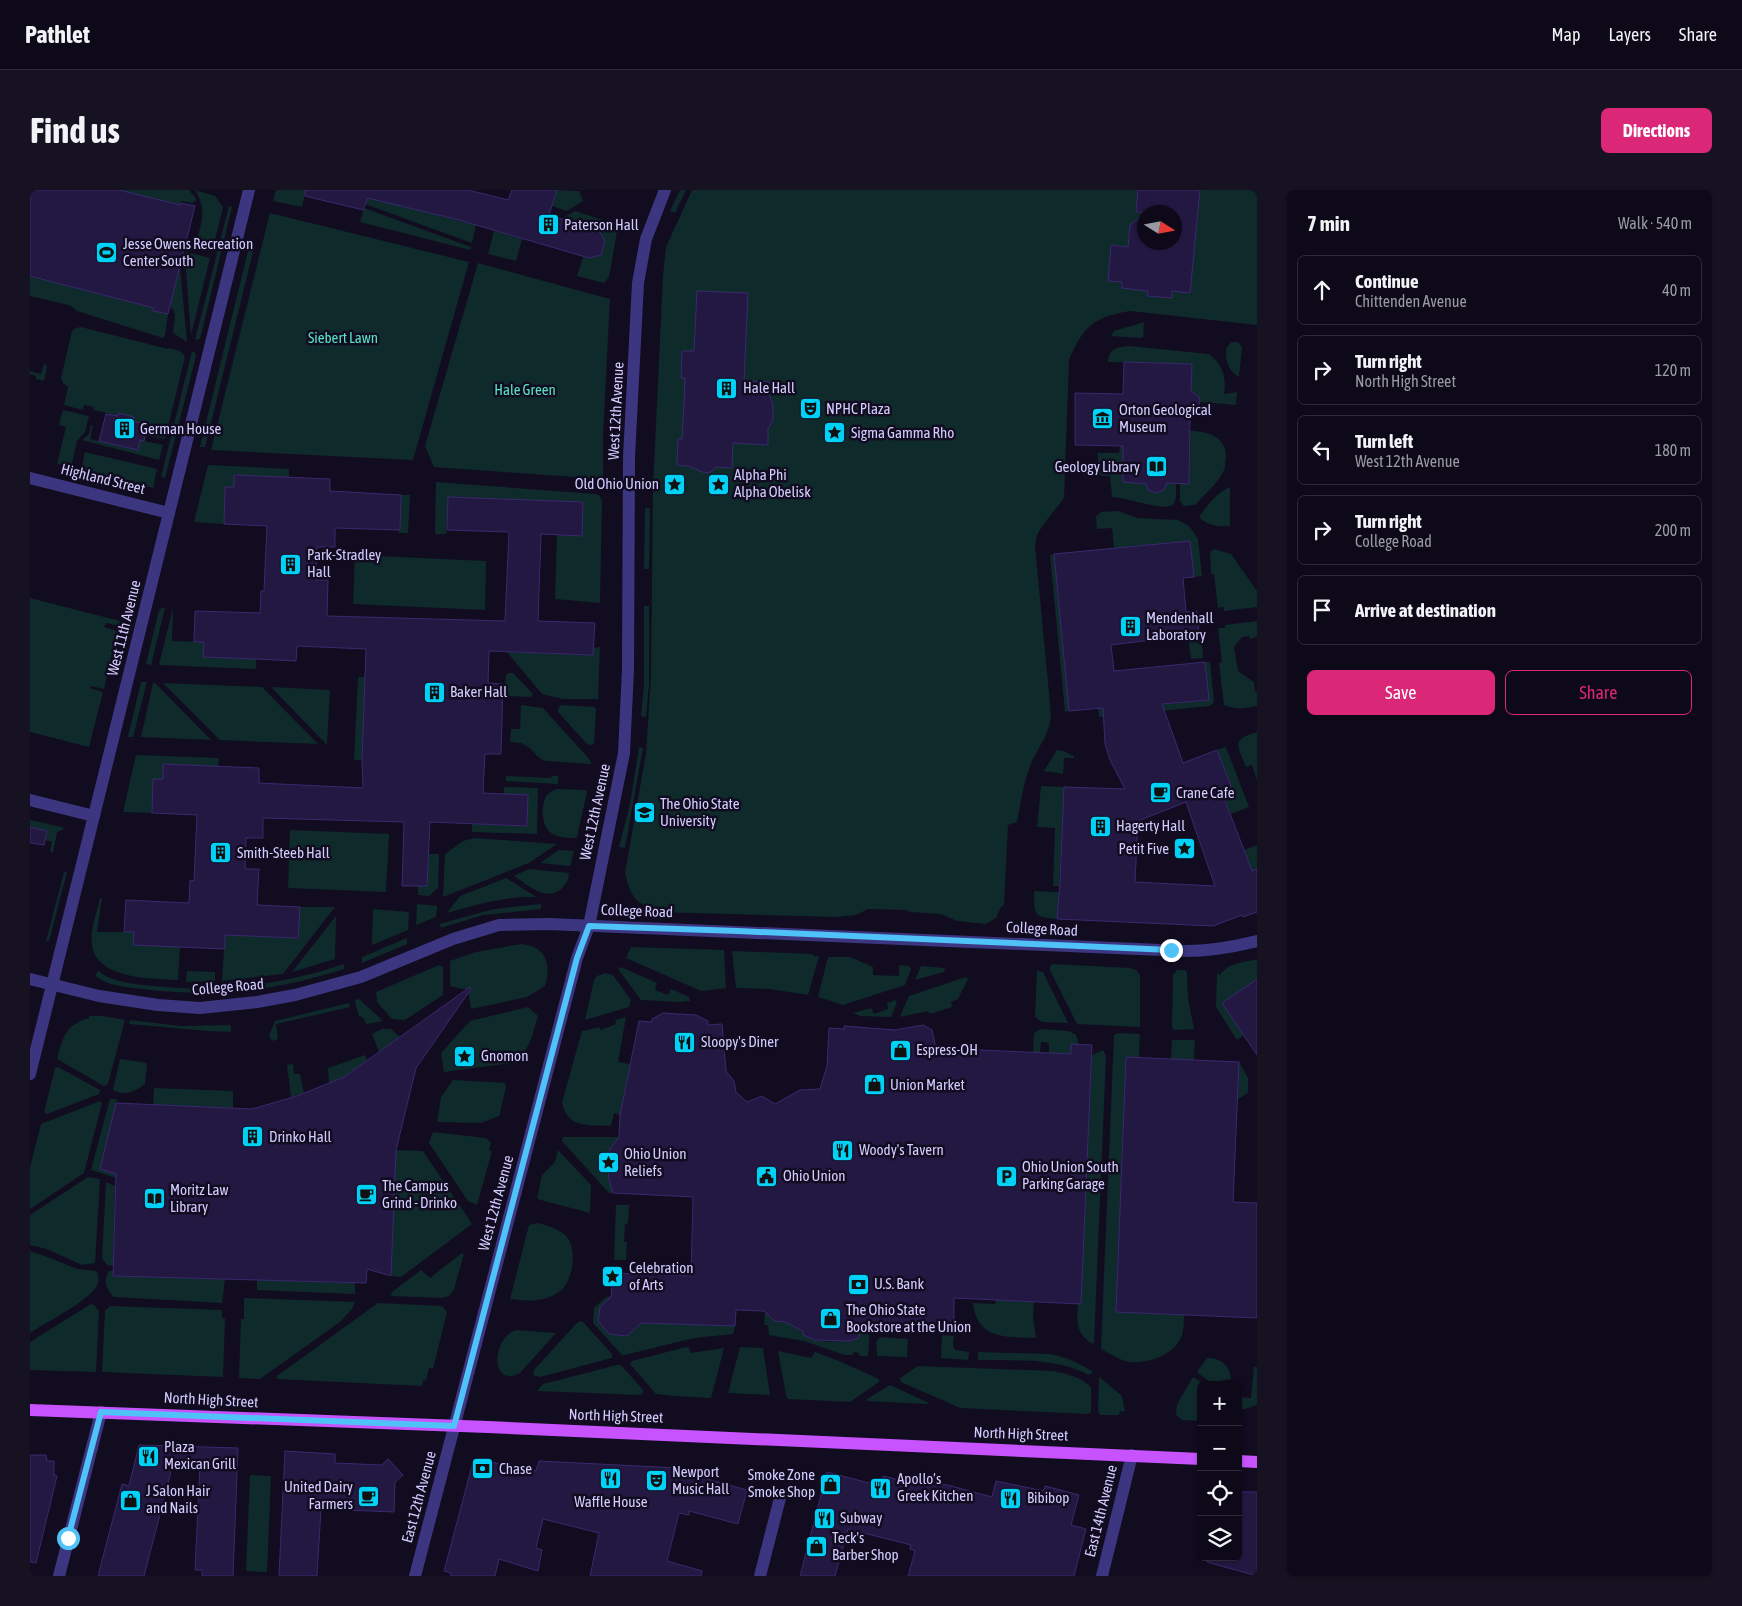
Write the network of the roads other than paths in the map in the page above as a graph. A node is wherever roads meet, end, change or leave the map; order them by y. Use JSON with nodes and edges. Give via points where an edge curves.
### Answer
{"nodes":[{"id":1,"x":248,"y":190,"type":"edge"},
{"id":2,"x":665,"y":190,"type":"edge"},
{"id":3,"x":30,"y":478,"type":"edge"},
{"id":4,"x":169,"y":513,"type":"junction"},
{"id":5,"x":30,"y":800,"type":"edge"},
{"id":6,"x":94,"y":816,"type":"junction"},
{"id":7,"x":589,"y":926,"type":"junction"},
{"id":8,"x":1257,"y":941,"type":"edge"},
{"id":9,"x":30,"y":979,"type":"edge"},
{"id":10,"x":52,"y":984,"type":"junction"},
{"id":11,"x":30,"y":1074,"type":"edge"},
{"id":12,"x":30,"y":1410,"type":"edge"},
{"id":13,"x":101,"y":1412,"type":"junction"},
{"id":14,"x":454,"y":1426,"type":"junction"},
{"id":15,"x":1132,"y":1455,"type":"junction"},
{"id":16,"x":1197,"y":1459,"type":"edge"},
{"id":17,"x":1242,"y":1461,"type":"edge"},
{"id":18,"x":1257,"y":1462,"type":"edge"},
{"id":19,"x":780,"y":1498,"type":"dead end"},
{"id":20,"x":59,"y":1576,"type":"edge"},
{"id":21,"x":415,"y":1576,"type":"edge"},
{"id":22,"x":760,"y":1576,"type":"edge"},
{"id":23,"x":1102,"y":1576,"type":"edge"}],
"edges":[{"from":1,"to":4,"type":"street","name":"West 11th Avenue"},
{"from":2,"to":7,"type":"street","name":"West 12th Avenue","via":[[646,239],[638,283],[629,457],[628,669],[624,753]]},
{"from":3,"to":4,"type":"street","name":"Highland Street"},
{"from":4,"to":6,"type":"street","name":"West 11th Avenue"},
{"from":5,"to":6,"type":"street"},
{"from":6,"to":10,"type":"street","name":"West 11th Avenue"},
{"from":7,"to":8,"type":"street","name":"College Road","via":[[1184,951],[1204,951]]},
{"from":7,"to":10,"type":"street","name":"College Road","via":[[498,926],[453,939],[361,977],[257,1002],[200,1008],[158,1005],[99,996]]},
{"from":7,"to":14,"type":"street","name":"West 12th Avenue","via":[[577,958]]},
{"from":9,"to":10,"type":"street","name":"College Road"},
{"from":10,"to":11,"type":"street","name":"West 11th Avenue"},
{"from":12,"to":13,"type":"main road","name":"North High Street"},
{"from":13,"to":14,"type":"main road","name":"North High Street"},
{"from":13,"to":20,"type":"street"},
{"from":14,"to":15,"type":"main road","name":"North High Street"},
{"from":14,"to":21,"type":"street","name":"East 12th Avenue"},
{"from":15,"to":16,"type":"main road","name":"North High Street"},
{"from":15,"to":23,"type":"street","name":"East 14th Avenue"},
{"from":17,"to":18,"type":"main road"},
{"from":19,"to":22,"type":"street"}]}
